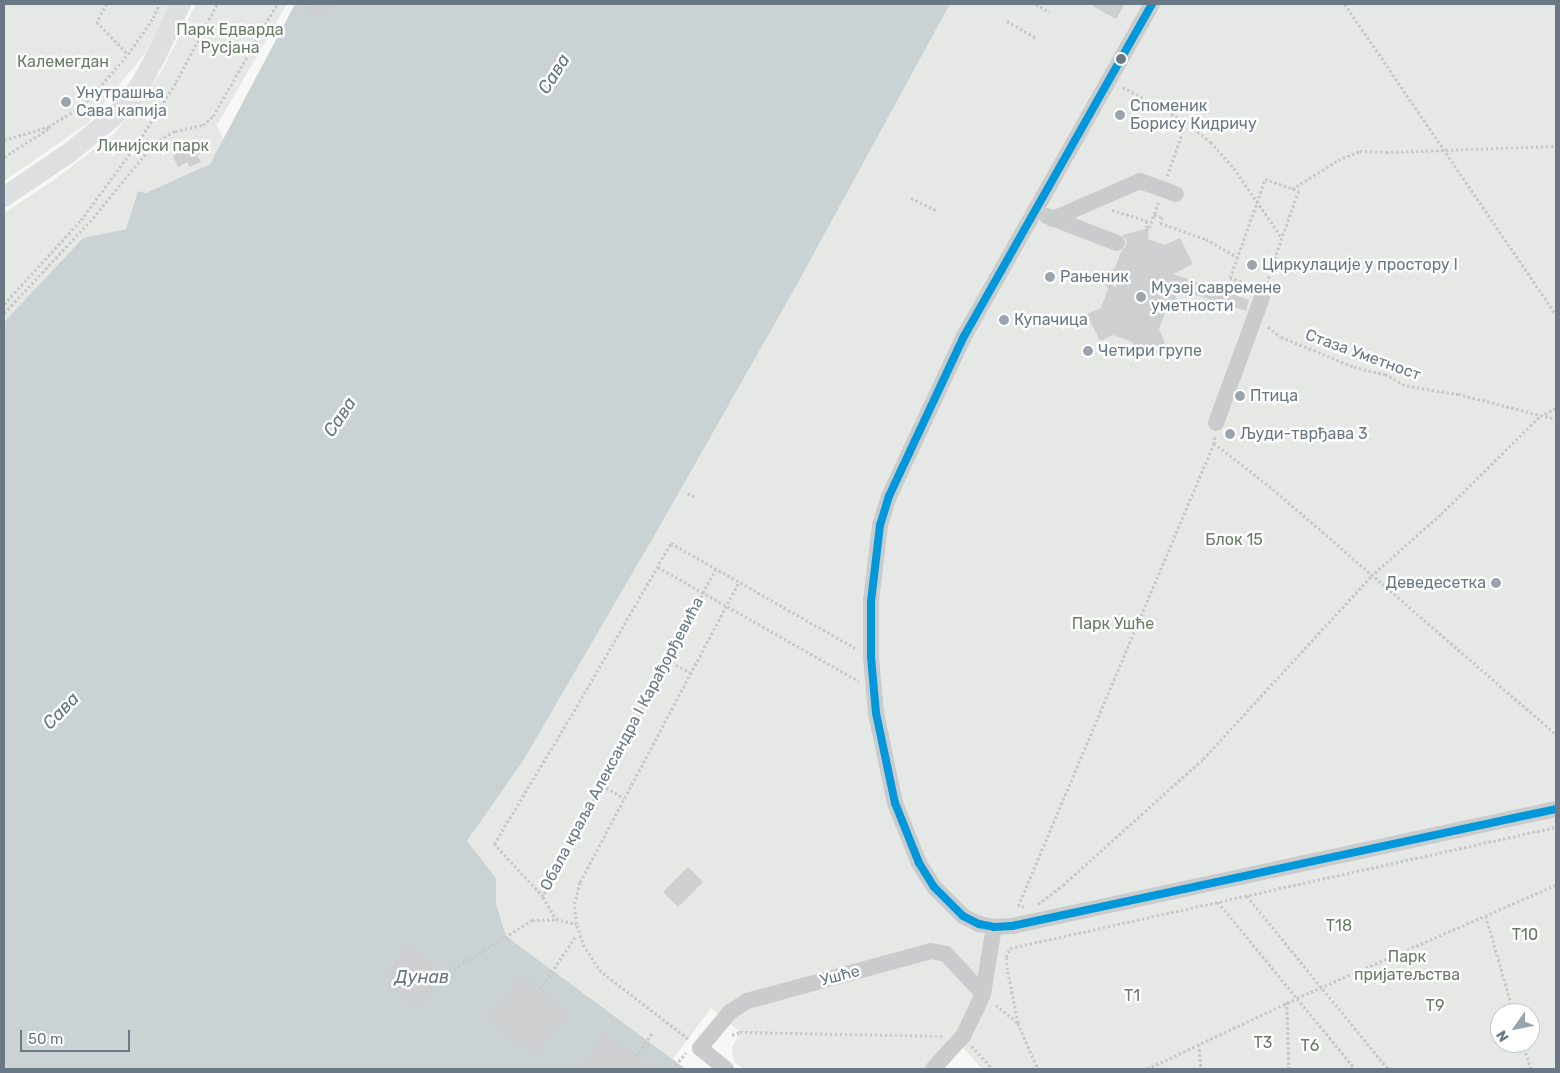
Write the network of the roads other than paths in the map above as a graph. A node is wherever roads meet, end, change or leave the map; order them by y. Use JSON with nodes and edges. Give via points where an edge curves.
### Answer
{"nodes":[{"id":1,"x":181,"y":4,"type":"edge"},
{"id":2,"x":1152,"y":4,"type":"edge"},
{"id":3,"x":1168,"y":195,"type":"road end"},
{"id":4,"x":4,"y":197,"type":"edge"},
{"id":5,"x":1036,"y":211,"type":"junction"},
{"id":6,"x":1053,"y":219,"type":"junction"},
{"id":7,"x":1118,"y":243,"type":"dead end"},
{"id":8,"x":1263,"y":294,"type":"road end"},
{"id":9,"x":1216,"y":424,"type":"road end"},
{"id":10,"x":1556,"y":809,"type":"edge"},
{"id":11,"x":994,"y":927,"type":"junction"},
{"id":12,"x":983,"y":994,"type":"junction"},
{"id":13,"x":726,"y":1069,"type":"edge"},
{"id":14,"x":933,"y":1069,"type":"edge"}],
"edges":[{"from":1,"to":4,"type":"main road","via":[[151,66],[128,102],[75,148]]},
{"from":2,"to":5,"type":"street"},
{"from":3,"to":6,"type":"street","via":[[1140,181]]},
{"from":5,"to":6,"type":"street"},
{"from":5,"to":11,"type":"street","via":[[964,336],[889,496],[880,525],[871,602],[874,690],[884,760],[895,803],[919,863],[948,903],[963,916]]},
{"from":6,"to":7,"type":"street"},
{"from":8,"to":9,"type":"street"},
{"from":10,"to":11,"type":"street","via":[[1023,925]]},
{"from":11,"to":12,"type":"street"},
{"from":12,"to":13,"type":"street","name":"Ушће","via":[[946,954],[931,951],[747,1001],[730,1012],[700,1048]]},
{"from":12,"to":14,"type":"street","via":[[963,1036]]}]}
